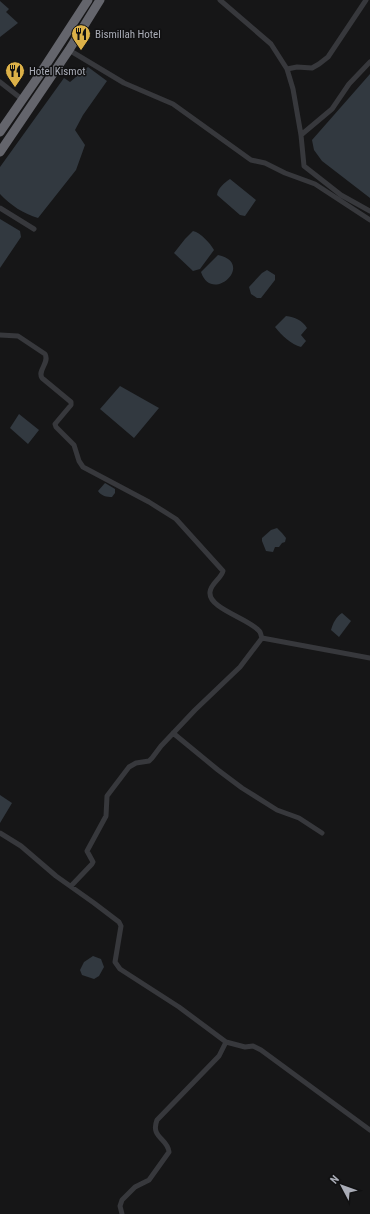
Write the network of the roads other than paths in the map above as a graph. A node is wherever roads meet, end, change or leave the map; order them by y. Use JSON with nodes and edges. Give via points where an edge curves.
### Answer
{"nodes":[{"id":1,"x":88,"y":0,"type":"edge"},
{"id":2,"x":100,"y":0,"type":"edge"},
{"id":3,"x":220,"y":0,"type":"edge"},
{"id":4,"x":366,"y":0,"type":"edge"},
{"id":5,"x":69,"y":50,"type":"junction"},
{"id":6,"x":370,"y":62,"type":"edge"},
{"id":7,"x":287,"y":69,"type":"junction"},
{"id":8,"x":0,"y":82,"type":"edge"},
{"id":9,"x":23,"y":100,"type":"junction"},
{"id":10,"x":0,"y":132,"type":"edge"},
{"id":11,"x":301,"y":134,"type":"junction"},
{"id":12,"x":0,"y":152,"type":"edge"},
{"id":13,"x":0,"y":208,"type":"edge"},
{"id":14,"x":370,"y":211,"type":"edge"},
{"id":15,"x":370,"y":220,"type":"edge"},
{"id":16,"x":34,"y":229,"type":"dead end"},
{"id":17,"x":0,"y":335,"type":"edge"},
{"id":18,"x":262,"y":638,"type":"junction"},
{"id":19,"x":370,"y":658,"type":"edge"},
{"id":20,"x":173,"y":733,"type":"junction"},
{"id":21,"x":0,"y":833,"type":"edge"},
{"id":22,"x":322,"y":833,"type":"dead end"},
{"id":23,"x":71,"y":886,"type":"junction"},
{"id":24,"x":226,"y":1042,"type":"junction"},
{"id":25,"x":370,"y":1130,"type":"edge"},
{"id":26,"x":122,"y":1214,"type":"edge"}],
"edges":[{"from":1,"to":9,"type":"highway"},
{"from":2,"to":5,"type":"highway"},
{"from":3,"to":7,"type":"street","via":[[271,44]]},
{"from":4,"to":7,"type":"street","via":[[328,58],[312,68]]},
{"from":5,"to":12,"type":"highway"},
{"from":5,"to":15,"type":"street","via":[[124,83],[173,104],[251,160],[265,163],[315,184]]},
{"from":6,"to":11,"type":"street","via":[[349,84],[332,109]]},
{"from":7,"to":11,"type":"street"},
{"from":8,"to":9,"type":"street"},
{"from":9,"to":10,"type":"highway"},
{"from":11,"to":14,"type":"street","via":[[305,169],[341,195]]},
{"from":13,"to":16,"type":"street"},
{"from":17,"to":18,"type":"street","via":[[18,336],[45,354],[46,361],[40,375],[71,402],[55,424],[56,428],[74,445],[83,467],[176,519],[223,571],[211,589],[212,599],[226,612],[260,631]]},
{"from":18,"to":19,"type":"street"},
{"from":18,"to":20,"type":"street","via":[[235,672]]},
{"from":20,"to":22,"type":"street","via":[[242,788],[277,810],[299,818]]},
{"from":20,"to":23,"type":"street","via":[[149,761],[129,767],[107,796],[106,816],[87,850],[93,862]]},
{"from":21,"to":23,"type":"street","via":[[21,846]]},
{"from":23,"to":24,"type":"street","via":[[121,926],[115,962],[120,969],[179,1007]]},
{"from":24,"to":25,"type":"street","via":[[245,1047],[253,1046],[261,1050]]},
{"from":24,"to":26,"type":"street","via":[[219,1056],[157,1120],[155,1132],[169,1152],[149,1180],[135,1187],[122,1200]]}]}
